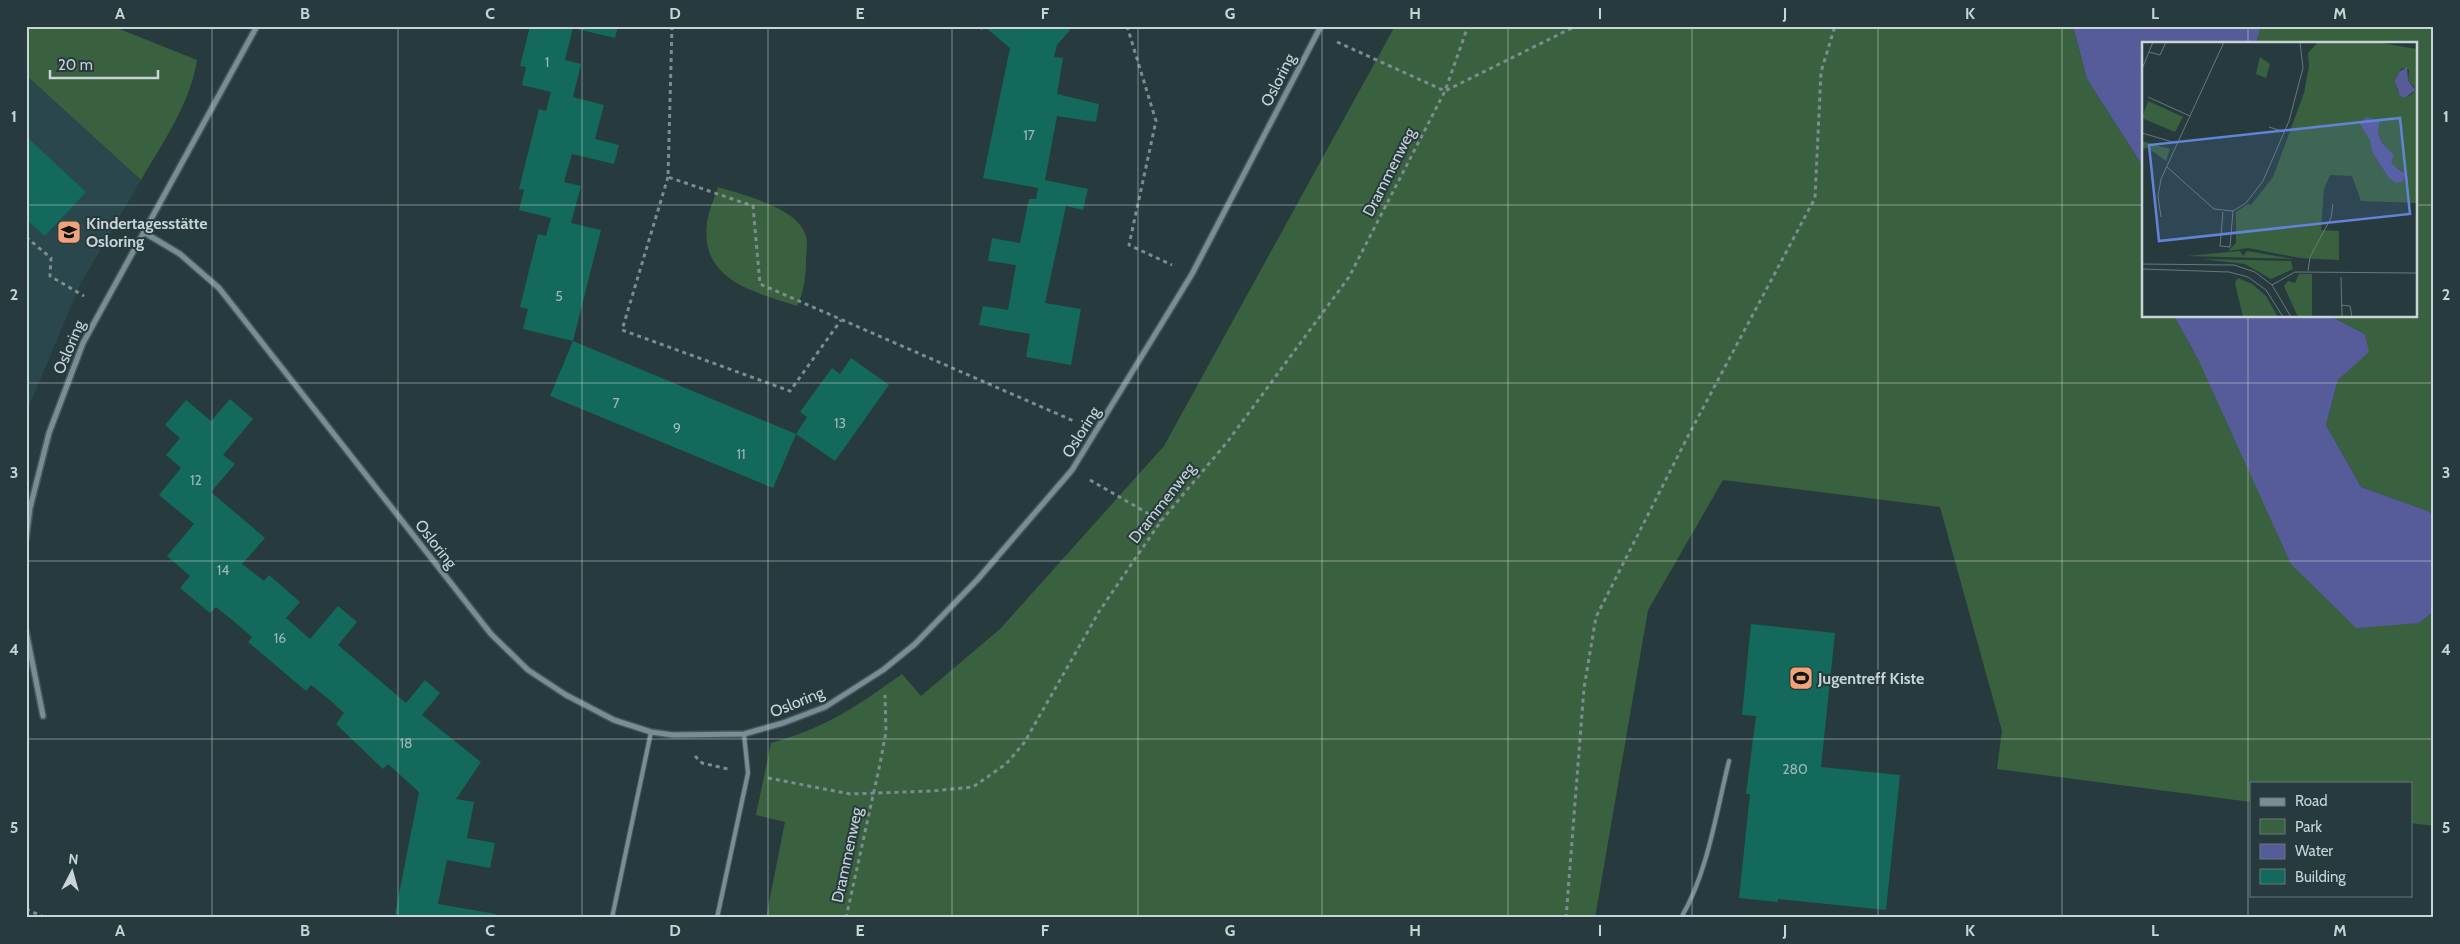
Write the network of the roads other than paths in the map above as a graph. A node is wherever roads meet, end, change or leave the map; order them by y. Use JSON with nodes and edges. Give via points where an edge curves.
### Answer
{"nodes":[{"id":1,"x":257,"y":26,"type":"edge"},
{"id":2,"x":1321,"y":26,"type":"edge"},
{"id":3,"x":145,"y":233,"type":"junction"},
{"id":4,"x":26,"y":539,"type":"edge"},
{"id":5,"x":26,"y":631,"type":"edge"},
{"id":6,"x":43,"y":716,"type":"dead end"},
{"id":7,"x":651,"y":732,"type":"junction"},
{"id":8,"x":744,"y":734,"type":"junction"},
{"id":9,"x":1729,"y":761,"type":"dead end"},
{"id":10,"x":612,"y":918,"type":"edge"},
{"id":11,"x":717,"y":918,"type":"edge"},
{"id":12,"x":1680,"y":918,"type":"edge"}],
"edges":[{"from":1,"to":3,"type":"street","name":"Osloring"},
{"from":2,"to":8,"type":"street","name":"Osloring","via":[[1192,274],[1072,470],[972,585],[914,644],[883,670],[825,708]]},
{"from":3,"to":4,"type":"street","name":"Osloring","via":[[83,343],[49,433],[30,508]]},
{"from":3,"to":7,"type":"street","name":"Osloring","via":[[180,254],[219,288],[490,634],[528,670],[566,695],[614,720]]},
{"from":5,"to":6,"type":"street"},
{"from":7,"to":8,"type":"street","name":"Osloring","via":[[715,736]]},
{"from":7,"to":10,"type":"lane"},
{"from":8,"to":11,"type":"lane","via":[[748,773]]},
{"from":9,"to":12,"type":"lane","via":[[1700,876]]}]}
